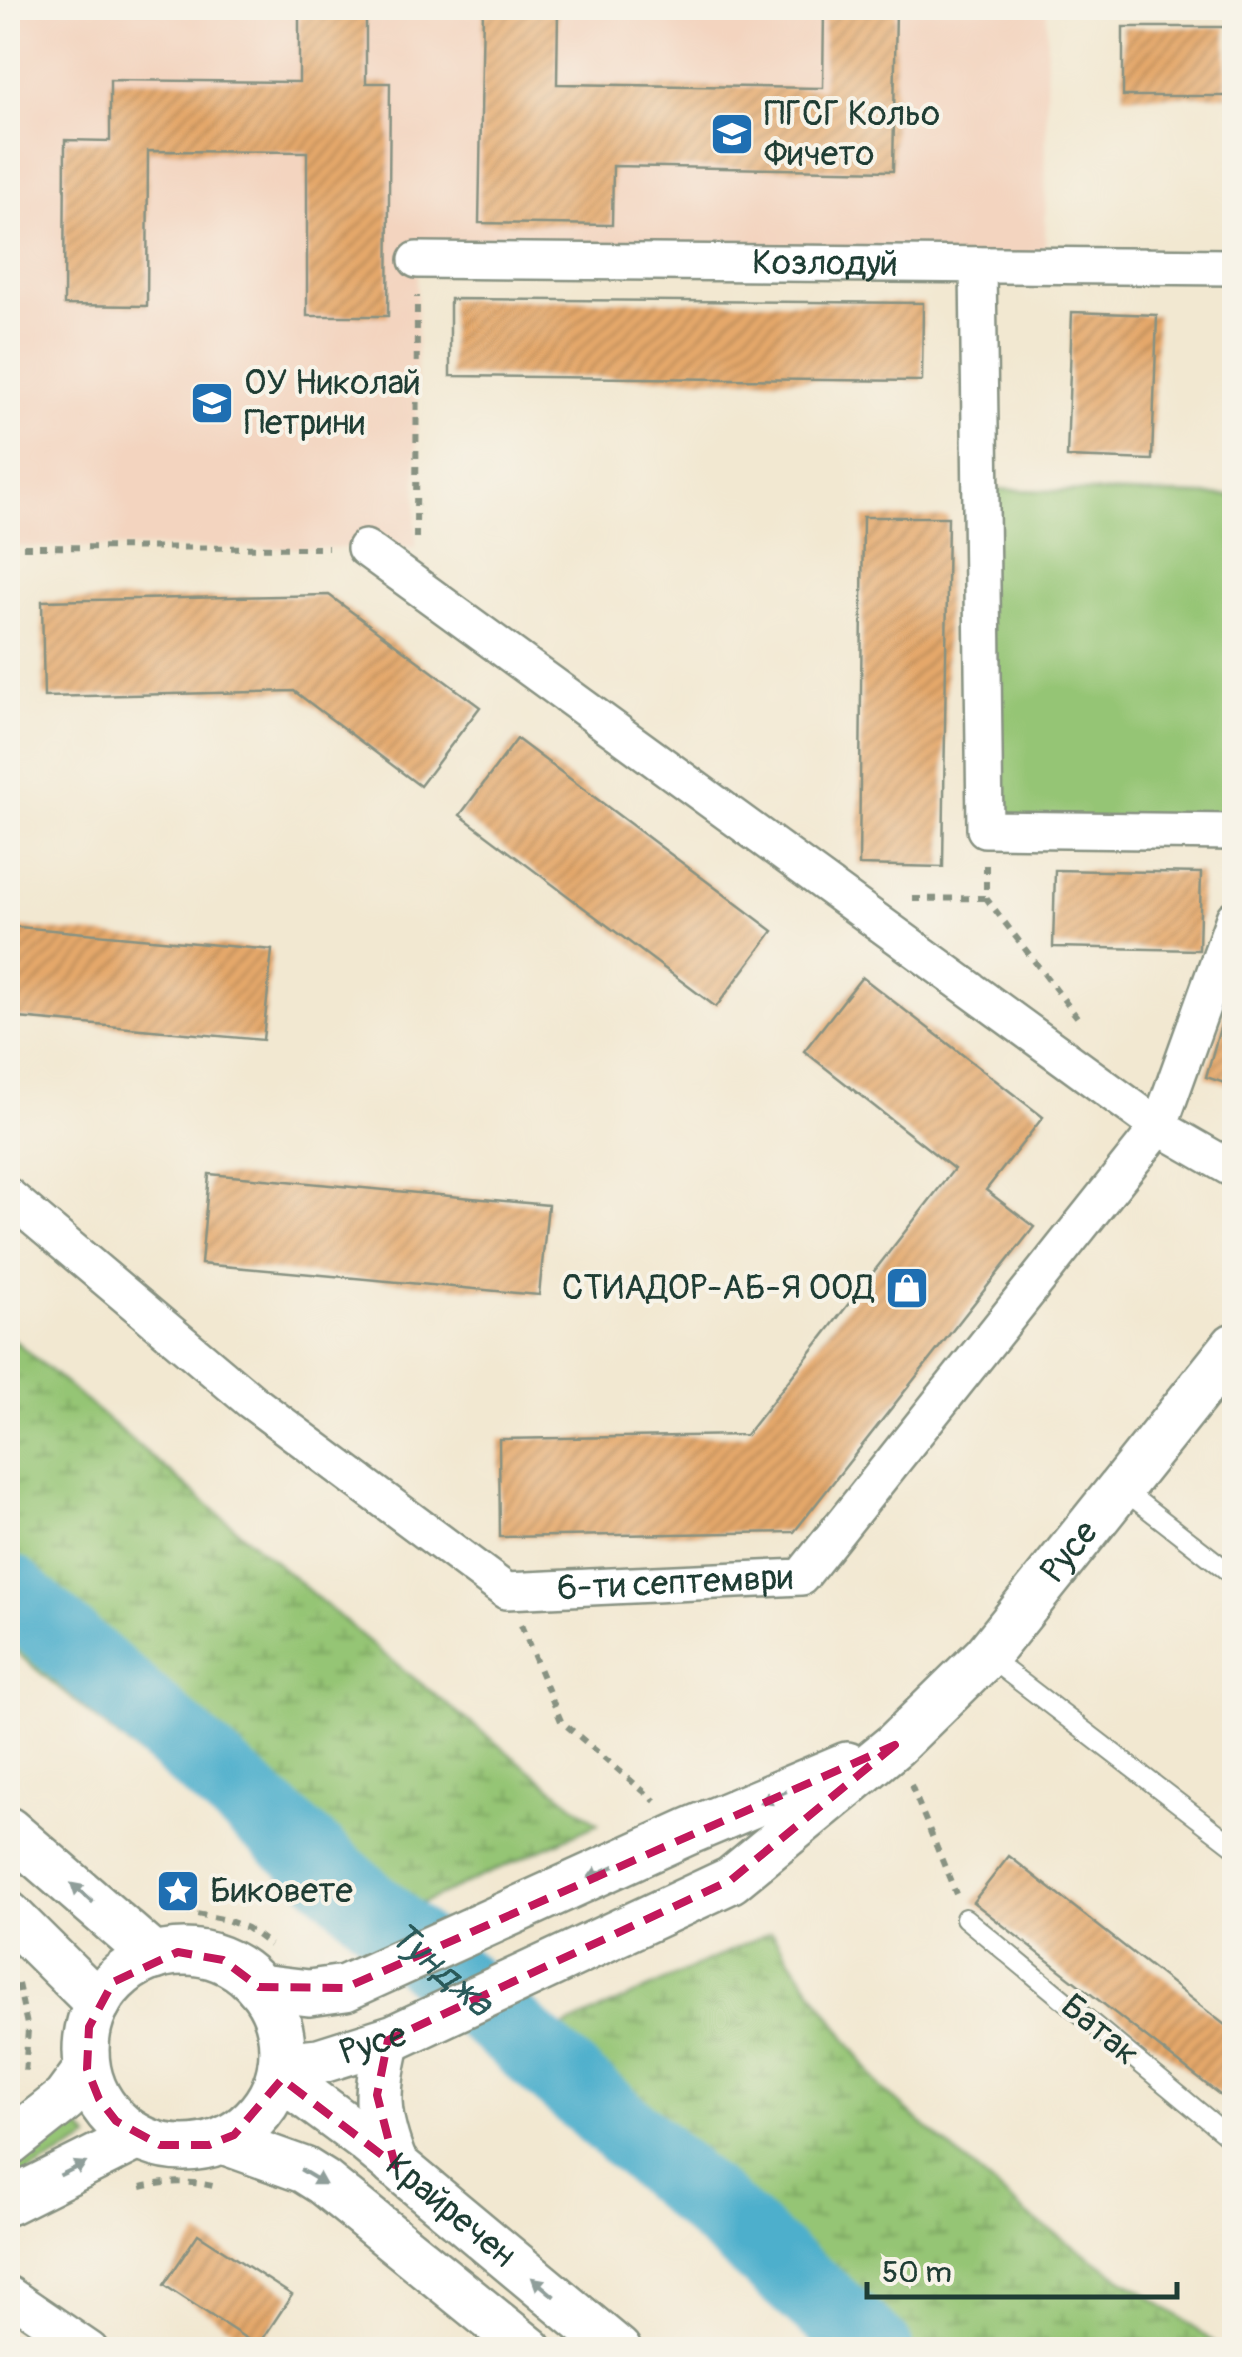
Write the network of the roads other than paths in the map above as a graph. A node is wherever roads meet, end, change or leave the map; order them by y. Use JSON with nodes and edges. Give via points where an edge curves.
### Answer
{"nodes":[{"id":1,"x":417,"y":260,"type":"road end"},
{"id":2,"x":978,"y":265,"type":"junction"},
{"id":3,"x":1234,"y":267,"type":"edge"},
{"id":4,"x":366,"y":548,"type":"road end"},
{"id":5,"x":1234,"y":832,"type":"edge"},
{"id":6,"x":1234,"y":918,"type":"edge"},
{"id":7,"x":1159,"y":1126,"type":"junction"},
{"id":8,"x":1234,"y":1170,"type":"edge"},
{"id":9,"x":8,"y":1196,"type":"edge"},
{"id":10,"x":1234,"y":1346,"type":"edge"},
{"id":11,"x":1121,"y":1488,"type":"junction"},
{"id":12,"x":1234,"y":1576,"type":"edge"},
{"id":13,"x":986,"y":1656,"type":"junction"},
{"id":14,"x":895,"y":1745,"type":"junction"},
{"id":15,"x":8,"y":1830,"type":"edge"},
{"id":16,"x":1234,"y":1846,"type":"edge"},
{"id":17,"x":8,"y":1914,"type":"edge"},
{"id":18,"x":966,"y":1918,"type":"dead end"},
{"id":19,"x":155,"y":1957,"type":"junction"},
{"id":20,"x":268,"y":1968,"type":"junction"},
{"id":21,"x":98,"y":2003,"type":"junction"},
{"id":22,"x":392,"y":2038,"type":"junction"},
{"id":23,"x":88,"y":2069,"type":"junction"},
{"id":24,"x":280,"y":2071,"type":"junction"},
{"id":25,"x":14,"y":2137,"type":"edge"},
{"id":26,"x":138,"y":2137,"type":"junction"},
{"id":27,"x":222,"y":2141,"type":"junction"},
{"id":28,"x":1234,"y":2141,"type":"edge"},
{"id":29,"x":395,"y":2164,"type":"junction"},
{"id":30,"x":8,"y":2202,"type":"edge"},
{"id":31,"x":8,"y":2294,"type":"edge"},
{"id":32,"x":90,"y":2350,"type":"edge"},
{"id":33,"x":530,"y":2350,"type":"edge"},
{"id":34,"x":618,"y":2350,"type":"edge"}],
"edges":[{"from":1,"to":2,"type":"street","name":"Козлодуй"},
{"from":2,"to":3,"type":"street","name":"Козлодуй"},
{"from":2,"to":5,"type":"street","via":[[986,829]]},
{"from":4,"to":7,"type":"street"},
{"from":6,"to":7,"type":"street","name":"6-ти септември"},
{"from":7,"to":8,"type":"street"},
{"from":7,"to":9,"type":"street","name":"6-ти септември","via":[[801,1577],[506,1591],[251,1401]]},
{"from":10,"to":11,"type":"street","name":"Русе"},
{"from":11,"to":12,"type":"lane"},
{"from":11,"to":13,"type":"street","name":"Русе"},
{"from":13,"to":14,"type":"street","name":"Русе"},
{"from":13,"to":16,"type":"lane"},
{"from":14,"to":20,"type":"street","name":"Русе","one_way":true,"via":[[345,1988],[310,1993]]},
{"from":14,"to":22,"type":"street","name":"Русе","via":[[731,1880]]},
{"from":19,"to":15,"type":"street","one_way":true},
{"from":17,"to":21,"type":"street"},
{"from":18,"to":28,"type":"lane","name":"Батак"},
{"from":19,"to":20,"type":"street","via":[[189,1953],[242,1971]]},
{"from":19,"to":21,"type":"street","via":[[114,1982]]},
{"from":20,"to":24,"type":"street","via":[[282,2038]]},
{"from":21,"to":23,"type":"street","via":[[89,2027]]},
{"from":22,"to":24,"type":"street","name":"Русе"},
{"from":22,"to":29,"type":"street","via":[[377,2095]]},
{"from":23,"to":25,"type":"street","via":[[65,2100]]},
{"from":23,"to":26,"type":"street","via":[[99,2099]]},
{"from":24,"to":27,"type":"street","via":[[255,2118]]},
{"from":24,"to":29,"type":"street","name":"Крайречен"},
{"from":26,"to":27,"type":"street","via":[[186,2148]]},
{"from":30,"to":26,"type":"street","one_way":true},
{"from":27,"to":33,"type":"street","name":"Крайречен","one_way":true,"via":[[323,2182]]},
{"from":34,"to":29,"type":"street","name":"Крайречен","one_way":true},
{"from":31,"to":32,"type":"street"}]}
